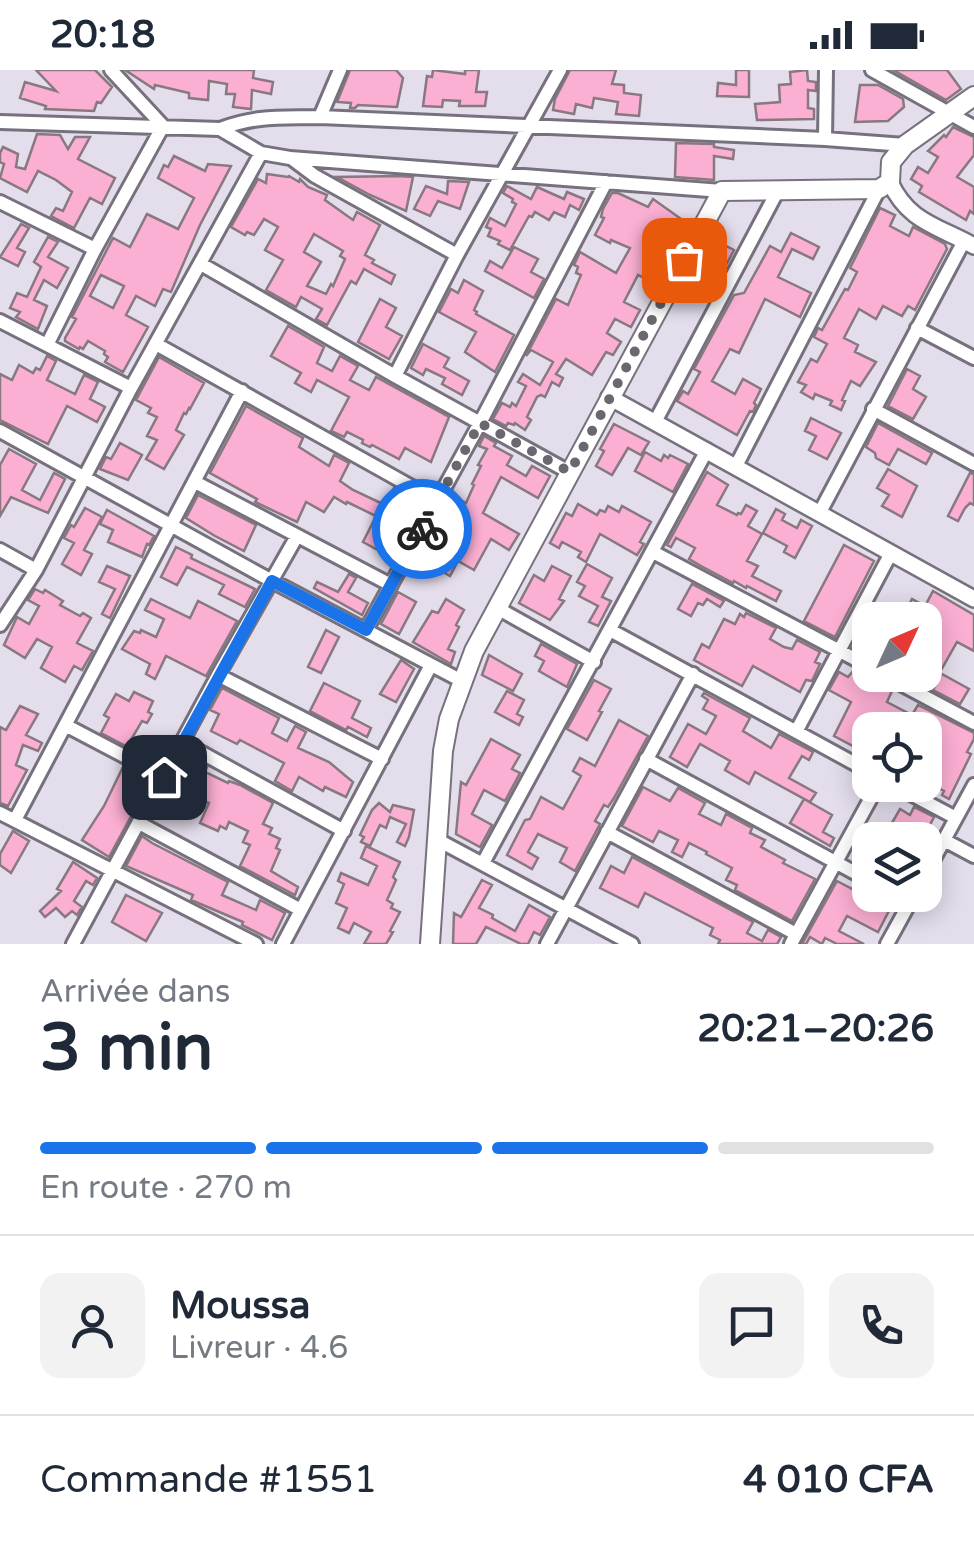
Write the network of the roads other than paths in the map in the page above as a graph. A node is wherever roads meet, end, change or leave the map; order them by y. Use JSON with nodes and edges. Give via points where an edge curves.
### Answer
{"nodes":[{"id":1,"x":110,"y":70,"type":"edge"},
{"id":2,"x":340,"y":70,"type":"edge"},
{"id":3,"x":560,"y":70,"type":"edge"},
{"id":4,"x":826,"y":70,"type":"edge"},
{"id":5,"x":885,"y":72,"type":"edge"},
{"id":6,"x":974,"y":96,"type":"edge"},
{"id":7,"x":948,"y":114,"type":"junction"},
{"id":8,"x":320,"y":117,"type":"junction"},
{"id":9,"x":0,"y":122,"type":"edge"},
{"id":10,"x":530,"y":125,"type":"junction"},
{"id":11,"x":163,"y":126,"type":"junction"},
{"id":12,"x":974,"y":126,"type":"edge"},
{"id":13,"x":220,"y":130,"type":"junction"},
{"id":14,"x":826,"y":139,"type":"junction"},
{"id":15,"x":904,"y":145,"type":"junction"},
{"id":16,"x":261,"y":153,"type":"junction"},
{"id":17,"x":290,"y":158,"type":"junction"},
{"id":18,"x":502,"y":174,"type":"junction"},
{"id":19,"x":606,"y":182,"type":"junction"},
{"id":20,"x":884,"y":186,"type":"junction"},
{"id":21,"x":722,"y":191,"type":"junction"},
{"id":22,"x":777,"y":192,"type":"junction"},
{"id":23,"x":0,"y":202,"type":"edge"},
{"id":24,"x":969,"y":243,"type":"edge"},
{"id":25,"x":95,"y":249,"type":"junction"},
{"id":26,"x":457,"y":254,"type":"junction"},
{"id":27,"x":201,"y":264,"type":"junction"},
{"id":28,"x":0,"y":321,"type":"edge"},
{"id":29,"x":917,"y":328,"type":"junction"},
{"id":30,"x":156,"y":344,"type":"junction"},
{"id":31,"x":47,"y":345,"type":"junction"},
{"id":32,"x":974,"y":358,"type":"edge"},
{"id":33,"x":395,"y":376,"type":"junction"},
{"id":34,"x":131,"y":388,"type":"junction"},
{"id":35,"x":242,"y":391,"type":"junction"},
{"id":36,"x":609,"y":397,"type":"junction"},
{"id":37,"x":873,"y":410,"type":"junction"},
{"id":38,"x":655,"y":422,"type":"junction"},
{"id":39,"x":480,"y":423,"type":"junction"},
{"id":40,"x":0,"y":431,"type":"edge"},
{"id":41,"x":707,"y":450,"type":"junction"},
{"id":42,"x":974,"y":464,"type":"edge"},
{"id":43,"x":736,"y":466,"type":"junction"},
{"id":44,"x":570,"y":472,"type":"junction"},
{"id":45,"x":84,"y":476,"type":"junction"},
{"id":46,"x":194,"y":482,"type":"junction"},
{"id":47,"x":437,"y":501,"type":"junction"},
{"id":48,"x":819,"y":514,"type":"junction"},
{"id":49,"x":170,"y":525,"type":"junction"},
{"id":50,"x":297,"y":536,"type":"junction"},
{"id":51,"x":0,"y":550,"type":"edge"},
{"id":52,"x":653,"y":552,"type":"junction"},
{"id":53,"x":891,"y":553,"type":"junction"},
{"id":54,"x":36,"y":570,"type":"junction"},
{"id":55,"x":272,"y":581,"type":"junction"},
{"id":56,"x":391,"y":585,"type":"junction"},
{"id":57,"x":974,"y":599,"type":"edge"},
{"id":58,"x":497,"y":608,"type":"junction"},
{"id":59,"x":0,"y":625,"type":"edge"},
{"id":60,"x":366,"y":630,"type":"junction"},
{"id":61,"x":610,"y":630,"type":"junction"},
{"id":62,"x":839,"y":651,"type":"junction"},
{"id":63,"x":852,"y":658,"type":"edge"},
{"id":64,"x":594,"y":662,"type":"junction"},
{"id":65,"x":431,"y":665,"type":"junction"},
{"id":66,"x":692,"y":674,"type":"junction"},
{"id":67,"x":218,"y":675,"type":"junction"},
{"id":68,"x":462,"y":680,"type":"junction"},
{"id":69,"x":916,"y":692,"type":"edge"},
{"id":70,"x":974,"y":723,"type":"edge"},
{"id":71,"x":66,"y":726,"type":"junction"},
{"id":72,"x":797,"y":730,"type":"junction"},
{"id":73,"x":182,"y":742,"type":"junction"},
{"id":74,"x":646,"y":759,"type":"junction"},
{"id":75,"x":382,"y":760,"type":"junction"},
{"id":76,"x":852,"y":762,"type":"edge"},
{"id":77,"x":164,"y":777,"type":"junction"},
{"id":78,"x":974,"y":785,"type":"edge"},
{"id":79,"x":869,"y":802,"type":"edge"},
{"id":80,"x":926,"y":802,"type":"edge"},
{"id":81,"x":0,"y":813,"type":"edge"},
{"id":82,"x":956,"y":818,"type":"junction"},
{"id":83,"x":15,"y":820,"type":"junction"},
{"id":84,"x":139,"y":822,"type":"junction"},
{"id":85,"x":344,"y":830,"type":"junction"},
{"id":86,"x":607,"y":832,"type":"junction"},
{"id":87,"x":436,"y":839,"type":"junction"},
{"id":88,"x":944,"y":840,"type":"junction"},
{"id":89,"x":942,"y":844,"type":"edge"},
{"id":90,"x":974,"y":856,"type":"edge"},
{"id":91,"x":835,"y":862,"type":"junction"},
{"id":92,"x":482,"y":863,"type":"junction"},
{"id":93,"x":112,"y":871,"type":"junction"},
{"id":94,"x":852,"y":871,"type":"edge"},
{"id":95,"x":565,"y":908,"type":"junction"},
{"id":96,"x":301,"y":910,"type":"junction"},
{"id":97,"x":905,"y":912,"type":"edge"},
{"id":98,"x":793,"y":939,"type":"edge"},
{"id":99,"x":73,"y":944,"type":"edge"},
{"id":100,"x":256,"y":944,"type":"edge"},
{"id":101,"x":284,"y":944,"type":"edge"},
{"id":102,"x":430,"y":944,"type":"edge"},
{"id":103,"x":546,"y":944,"type":"edge"},
{"id":104,"x":632,"y":944,"type":"edge"},
{"id":105,"x":887,"y":944,"type":"edge"}],
"edges":[{"from":1,"to":11,"type":"street"},
{"from":2,"to":8,"type":"street"},
{"from":3,"to":10,"type":"street"},
{"from":4,"to":14,"type":"street"},
{"from":5,"to":7,"type":"street"},
{"from":6,"to":7,"type":"main road"},
{"from":7,"to":12,"type":"street"},
{"from":7,"to":15,"type":"main road"},
{"from":8,"to":10,"type":"street"},
{"from":8,"to":13,"type":"street","via":[[248,119]]},
{"from":9,"to":11,"type":"street"},
{"from":10,"to":14,"type":"street"},
{"from":10,"to":18,"type":"street"},
{"from":11,"to":13,"type":"street"},
{"from":11,"to":25,"type":"street"},
{"from":13,"to":16,"type":"street"},
{"from":14,"to":15,"type":"street"},
{"from":15,"to":20,"type":"main road"},
{"from":16,"to":17,"type":"street"},
{"from":16,"to":27,"type":"street"},
{"from":17,"to":18,"type":"street"},
{"from":17,"to":26,"type":"street"},
{"from":18,"to":19,"type":"street"},
{"from":18,"to":26,"type":"street"},
{"from":19,"to":21,"type":"street"},
{"from":19,"to":39,"type":"street"},
{"from":20,"to":22,"type":"main road"},
{"from":20,"to":24,"type":"street","via":[[912,214]]},
{"from":20,"to":43,"type":"street"},
{"from":21,"to":22,"type":"main road"},
{"from":21,"to":36,"type":"main road"},
{"from":22,"to":38,"type":"street"},
{"from":23,"to":25,"type":"street"},
{"from":24,"to":29,"type":"street"},
{"from":25,"to":31,"type":"street"},
{"from":26,"to":33,"type":"street"},
{"from":27,"to":30,"type":"street"},
{"from":27,"to":33,"type":"street"},
{"from":28,"to":31,"type":"street"},
{"from":29,"to":32,"type":"street"},
{"from":29,"to":37,"type":"street"},
{"from":30,"to":34,"type":"street"},
{"from":30,"to":35,"type":"street"},
{"from":31,"to":34,"type":"street"},
{"from":33,"to":39,"type":"street"},
{"from":34,"to":45,"type":"street"},
{"from":35,"to":46,"type":"street"},
{"from":35,"to":47,"type":"street"},
{"from":36,"to":38,"type":"street"},
{"from":36,"to":44,"type":"main road"},
{"from":37,"to":42,"type":"street"},
{"from":37,"to":48,"type":"street"},
{"from":38,"to":41,"type":"street"},
{"from":39,"to":44,"type":"street"},
{"from":39,"to":47,"type":"street"},
{"from":40,"to":45,"type":"street"},
{"from":41,"to":43,"type":"street"},
{"from":41,"to":52,"type":"street"},
{"from":43,"to":48,"type":"street"},
{"from":44,"to":58,"type":"main road"},
{"from":45,"to":49,"type":"street"},
{"from":45,"to":54,"type":"street"},
{"from":46,"to":49,"type":"street"},
{"from":46,"to":50,"type":"street"},
{"from":47,"to":56,"type":"street"},
{"from":48,"to":53,"type":"street"},
{"from":49,"to":55,"type":"street"},
{"from":49,"to":71,"type":"street"},
{"from":50,"to":55,"type":"street"},
{"from":50,"to":56,"type":"street"},
{"from":51,"to":54,"type":"street"},
{"from":52,"to":61,"type":"street"},
{"from":52,"to":62,"type":"street"},
{"from":53,"to":57,"type":"street"},
{"from":53,"to":62,"type":"street"},
{"from":54,"to":59,"type":"street"},
{"from":55,"to":60,"type":"street"},
{"from":55,"to":67,"type":"street"},
{"from":56,"to":60,"type":"street"},
{"from":58,"to":64,"type":"street"},
{"from":58,"to":68,"type":"main road"},
{"from":60,"to":65,"type":"street"},
{"from":61,"to":64,"type":"street"},
{"from":61,"to":66,"type":"street"},
{"from":62,"to":63,"type":"street"},
{"from":62,"to":72,"type":"street"},
{"from":64,"to":92,"type":"street"},
{"from":65,"to":68,"type":"street"},
{"from":65,"to":75,"type":"street"},
{"from":66,"to":72,"type":"street"},
{"from":66,"to":74,"type":"street"},
{"from":67,"to":73,"type":"street"},
{"from":67,"to":75,"type":"street"},
{"from":68,"to":87,"type":"main road","via":[[443,751]]},
{"from":69,"to":70,"type":"street"},
{"from":71,"to":77,"type":"street"},
{"from":71,"to":83,"type":"street"},
{"from":72,"to":76,"type":"street"},
{"from":73,"to":77,"type":"street"},
{"from":73,"to":85,"type":"street"},
{"from":74,"to":86,"type":"street"},
{"from":74,"to":91,"type":"street"},
{"from":75,"to":85,"type":"street"},
{"from":77,"to":84,"type":"street"},
{"from":78,"to":82,"type":"street"},
{"from":79,"to":91,"type":"street"},
{"from":80,"to":82,"type":"street"},
{"from":81,"to":83,"type":"street"},
{"from":82,"to":88,"type":"street"},
{"from":83,"to":93,"type":"street"},
{"from":84,"to":93,"type":"street"},
{"from":84,"to":96,"type":"street"},
{"from":85,"to":96,"type":"street"},
{"from":86,"to":95,"type":"street"},
{"from":86,"to":98,"type":"street"},
{"from":87,"to":92,"type":"street"},
{"from":87,"to":102,"type":"main road"},
{"from":88,"to":89,"type":"street"},
{"from":88,"to":90,"type":"street"},
{"from":91,"to":94,"type":"street"},
{"from":91,"to":98,"type":"street"},
{"from":92,"to":95,"type":"street"},
{"from":93,"to":99,"type":"street"},
{"from":93,"to":100,"type":"street"},
{"from":95,"to":103,"type":"street"},
{"from":95,"to":104,"type":"street"},
{"from":96,"to":101,"type":"street"},
{"from":97,"to":105,"type":"street"}]}
